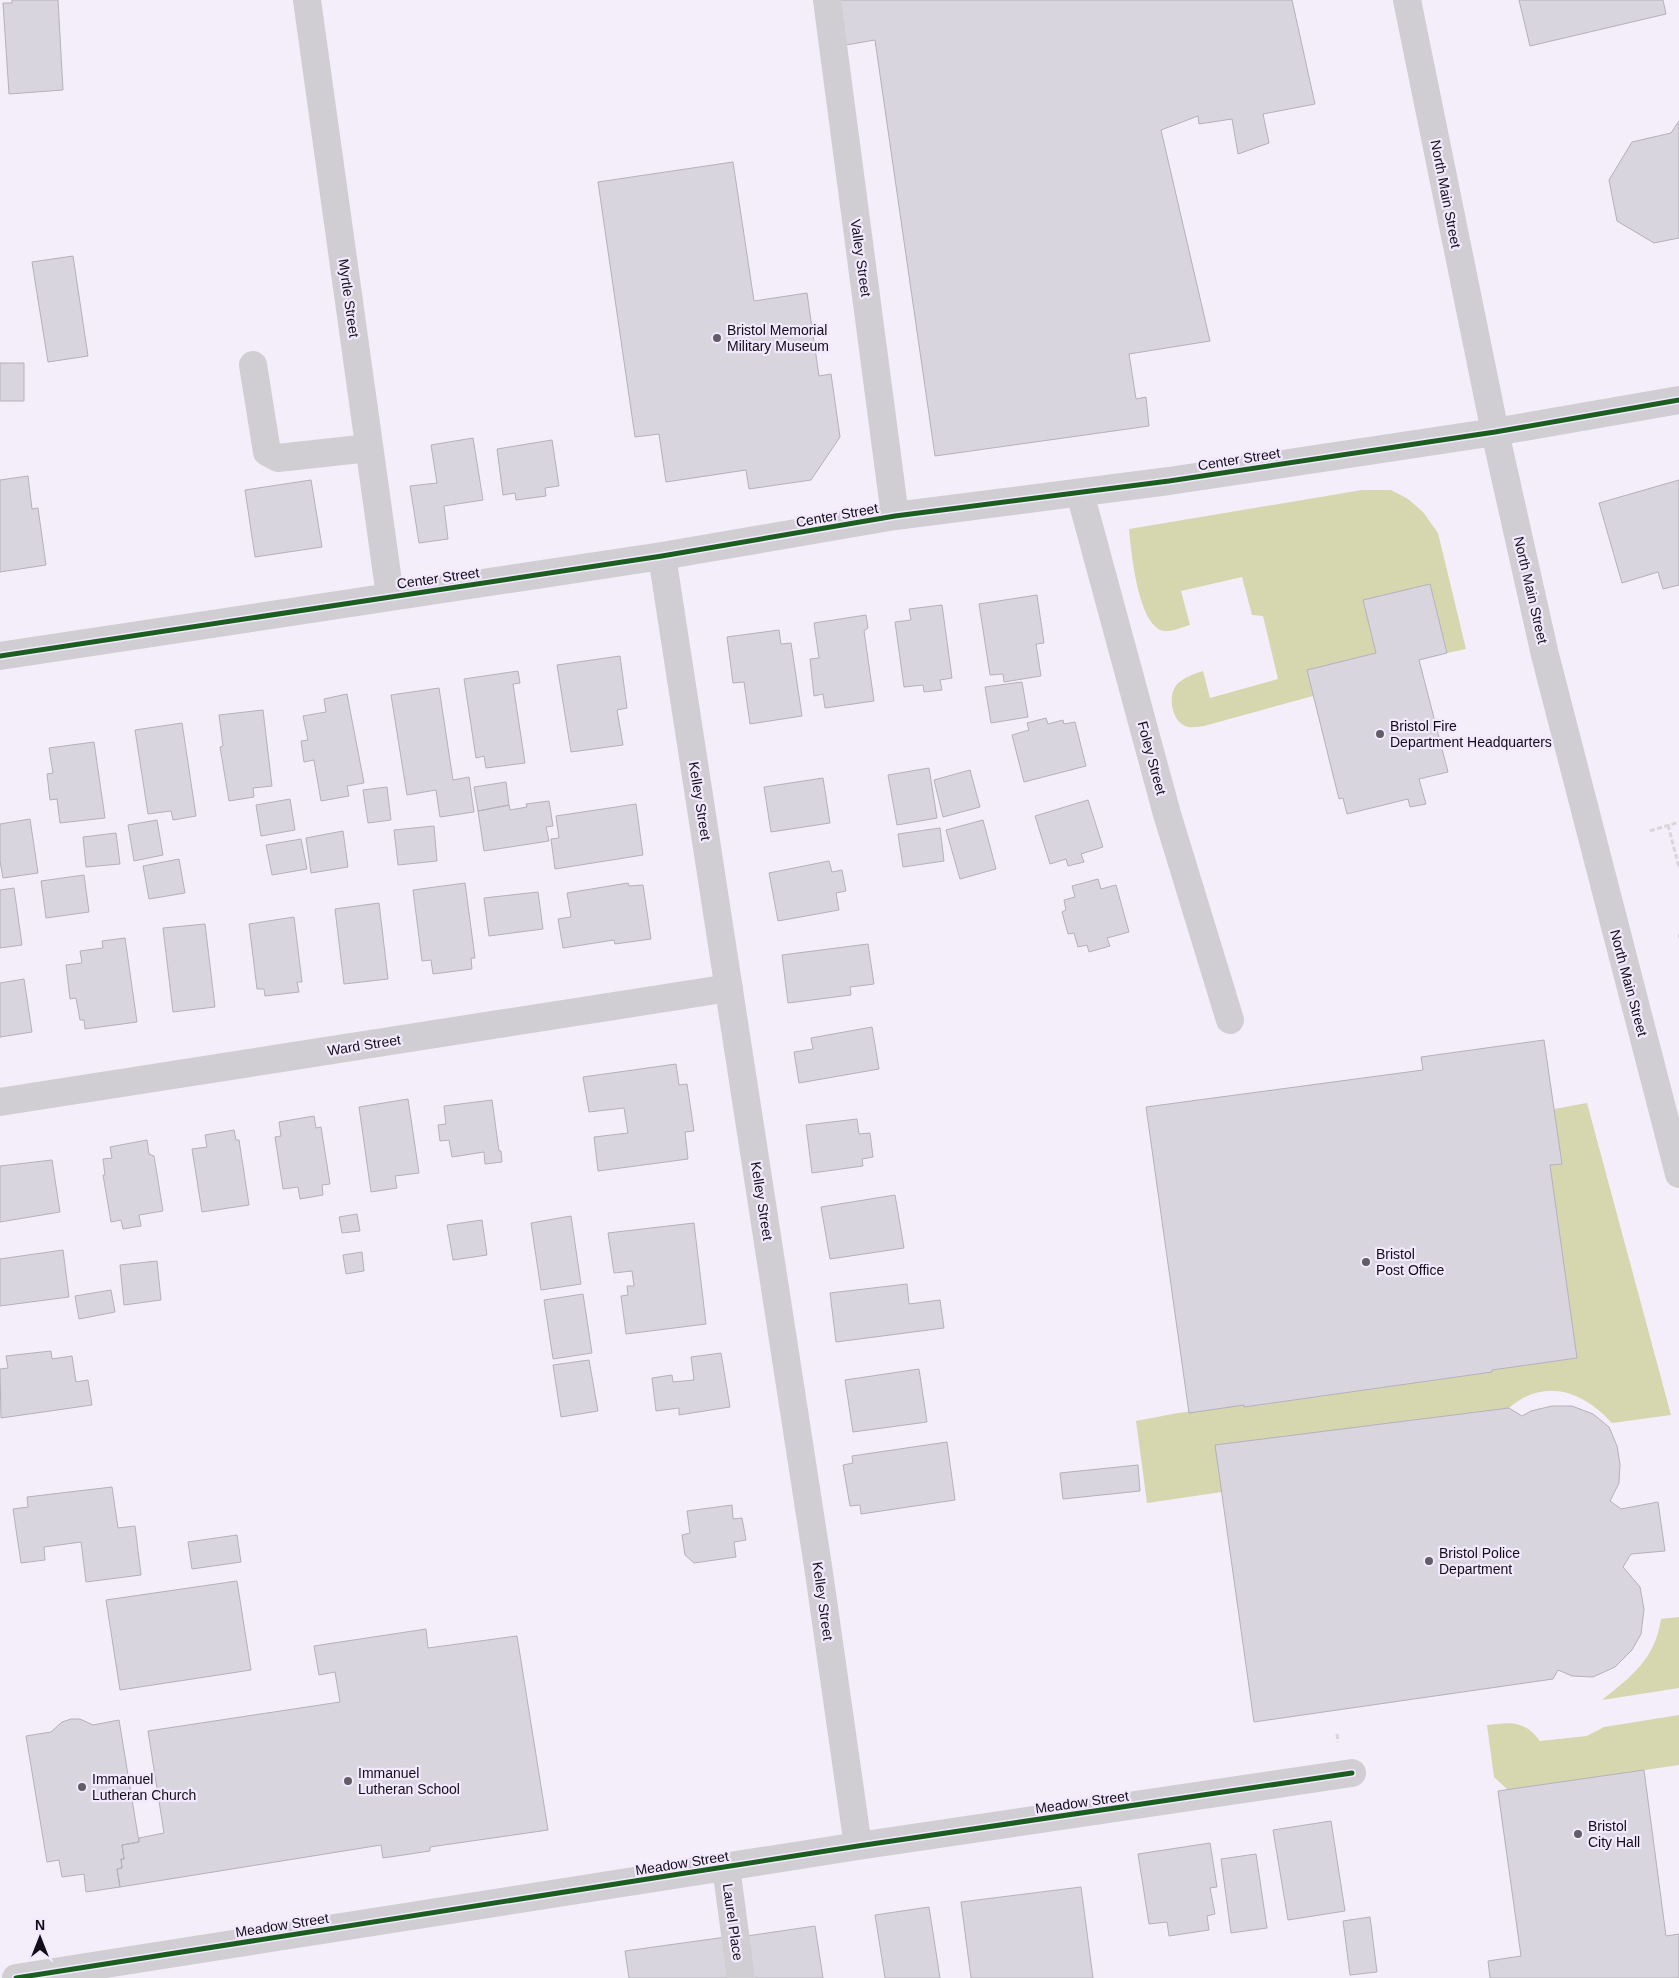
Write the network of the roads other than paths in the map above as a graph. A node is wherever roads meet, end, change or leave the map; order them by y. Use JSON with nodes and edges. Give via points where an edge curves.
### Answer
{"nodes":[{"id":1,"x":307,"y":0,"type":"edge"},
{"id":2,"x":827,"y":0,"type":"edge"},
{"id":3,"x":1407,"y":0,"type":"edge"},
{"id":4,"x":253,"y":365,"type":"dead end"},
{"id":5,"x":1679,"y":400,"type":"edge"},
{"id":6,"x":1495,"y":432,"type":"junction"},
{"id":7,"x":369,"y":448,"type":"junction"},
{"id":8,"x":1080,"y":494,"type":"junction"},
{"id":9,"x":896,"y":516,"type":"junction"},
{"id":10,"x":662,"y":556,"type":"junction"},
{"id":11,"x":390,"y":596,"type":"junction"},
{"id":12,"x":0,"y":656,"type":"edge"},
{"id":13,"x":729,"y":988,"type":"junction"},
{"id":14,"x":1230,"y":1020,"type":"dead end"},
{"id":15,"x":0,"y":1102,"type":"edge"},
{"id":16,"x":1679,"y":1174,"type":"edge"},
{"id":17,"x":1352,"y":1773,"type":"dead end"},
{"id":18,"x":858,"y":1846,"type":"junction"},
{"id":19,"x":726,"y":1867,"type":"junction"},
{"id":20,"x":16,"y":1978,"type":"edge"},
{"id":21,"x":741,"y":1978,"type":"edge"}],
"edges":[{"from":1,"to":7,"type":"street","name":"Myrtle Street"},
{"from":2,"to":9,"type":"street","name":"Valley Street"},
{"from":3,"to":6,"type":"street","name":"North Main Street"},
{"from":4,"to":7,"type":"street","via":[[267,452],[278,458]]},
{"from":5,"to":6,"type":"street","name":"Center Street"},
{"from":6,"to":8,"type":"street","name":"Center Street"},
{"from":6,"to":16,"type":"street","name":"North Main Street","via":[[1545,654]]},
{"from":7,"to":11,"type":"street","name":"Myrtle Street"},
{"from":8,"to":9,"type":"street","name":"Center Street"},
{"from":8,"to":14,"type":"street","name":"Foley Street","via":[[1167,814]]},
{"from":9,"to":10,"type":"street","name":"Center Street"},
{"from":10,"to":11,"type":"street","name":"Center Street"},
{"from":10,"to":13,"type":"street","name":"Kelley Street"},
{"from":11,"to":12,"type":"street","name":"Center Street"},
{"from":13,"to":15,"type":"street","name":"Ward Street"},
{"from":13,"to":18,"type":"street","name":"Kelley Street"},
{"from":17,"to":18,"type":"street","name":"Meadow Street"},
{"from":18,"to":19,"type":"street","name":"Meadow Street"},
{"from":19,"to":20,"type":"street","name":"Meadow Street"},
{"from":19,"to":21,"type":"street","name":"Laurel Place"}]}
